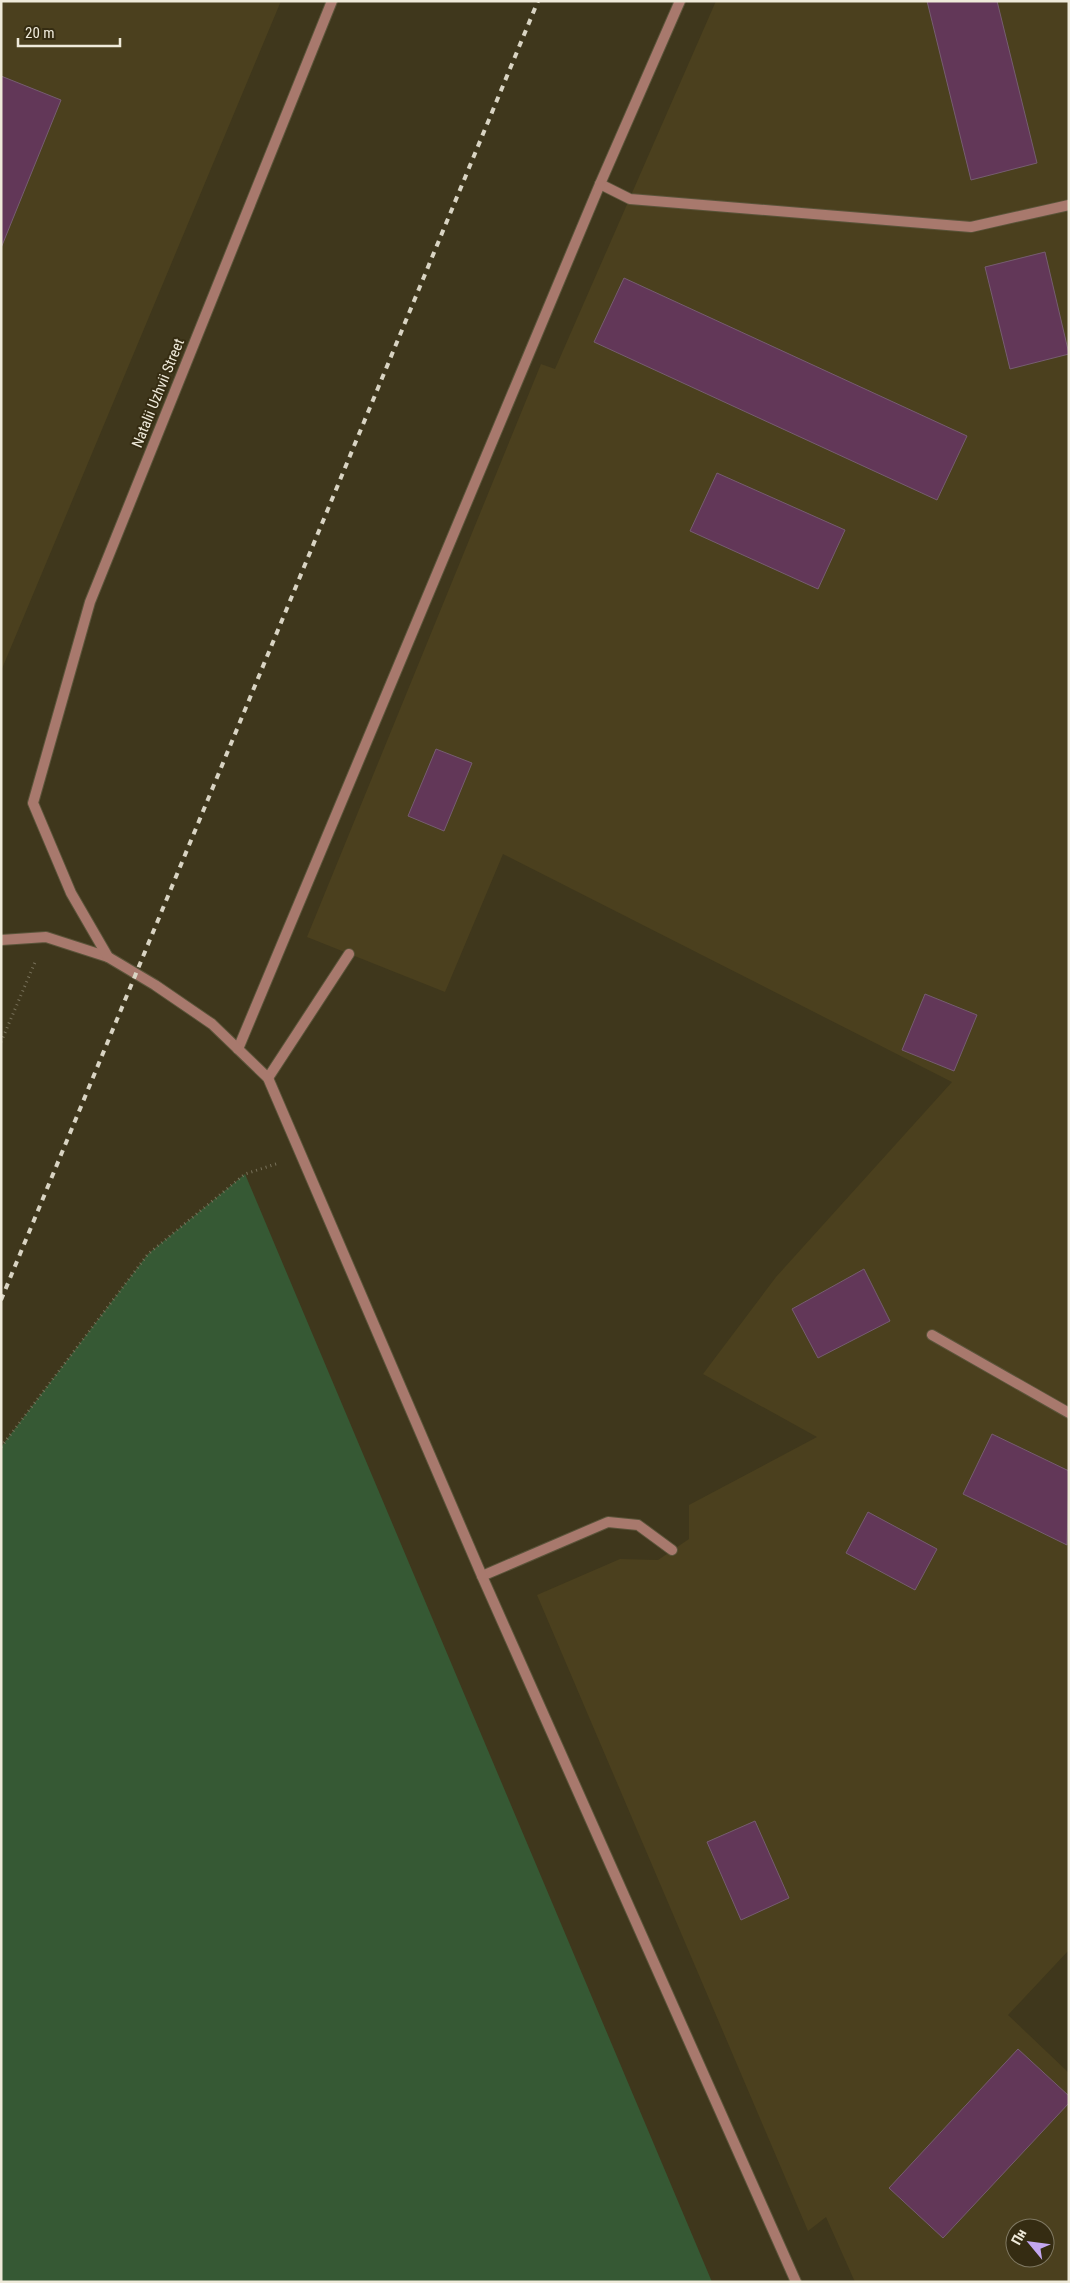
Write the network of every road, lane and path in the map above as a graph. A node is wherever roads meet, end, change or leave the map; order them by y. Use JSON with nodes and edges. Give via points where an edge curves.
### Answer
{"nodes":[{"id":1,"x":332,"y":1,"type":"edge"},
{"id":2,"x":680,"y":1,"type":"edge"},
{"id":3,"x":600,"y":184,"type":"junction"},
{"id":4,"x":1069,"y":205,"type":"edge"},
{"id":5,"x":46,"y":936,"type":"junction"},
{"id":6,"x":1,"y":940,"type":"edge"},
{"id":7,"x":349,"y":954,"type":"dead end"},
{"id":8,"x":108,"y":956,"type":"junction"},
{"id":9,"x":1,"y":1042,"type":"edge"},
{"id":10,"x":238,"y":1049,"type":"junction"},
{"id":11,"x":268,"y":1078,"type":"junction"},
{"id":12,"x":302,"y":1156,"type":"junction"},
{"id":13,"x":932,"y":1334,"type":"dead end"},
{"id":14,"x":1069,"y":1413,"type":"edge"},
{"id":15,"x":1,"y":1447,"type":"edge"},
{"id":16,"x":672,"y":1550,"type":"dead end"},
{"id":17,"x":482,"y":1576,"type":"junction"},
{"id":18,"x":796,"y":2282,"type":"edge"}],
"edges":[{"from":1,"to":8,"type":"street","name":"Natalii Uzhvii Street","via":[[90,602],[33,803],[71,893]]},
{"from":2,"to":3,"type":"street"},
{"from":3,"to":4,"type":"street","via":[[630,199],[971,228]]},
{"from":3,"to":10,"type":"street"},
{"from":5,"to":6,"type":"street"},
{"from":5,"to":8,"type":"street"},
{"from":5,"to":9,"type":"path"},
{"from":7,"to":11,"type":"street"},
{"from":8,"to":10,"type":"street","via":[[212,1024]]},
{"from":10,"to":11,"type":"street"},
{"from":11,"to":12,"type":"street"},
{"from":12,"to":15,"type":"path","via":[[245,1174],[148,1254]]},
{"from":12,"to":17,"type":"street"},
{"from":13,"to":14,"type":"street"},
{"from":16,"to":17,"type":"street","via":[[638,1526],[608,1522]]},
{"from":17,"to":18,"type":"street"}]}
